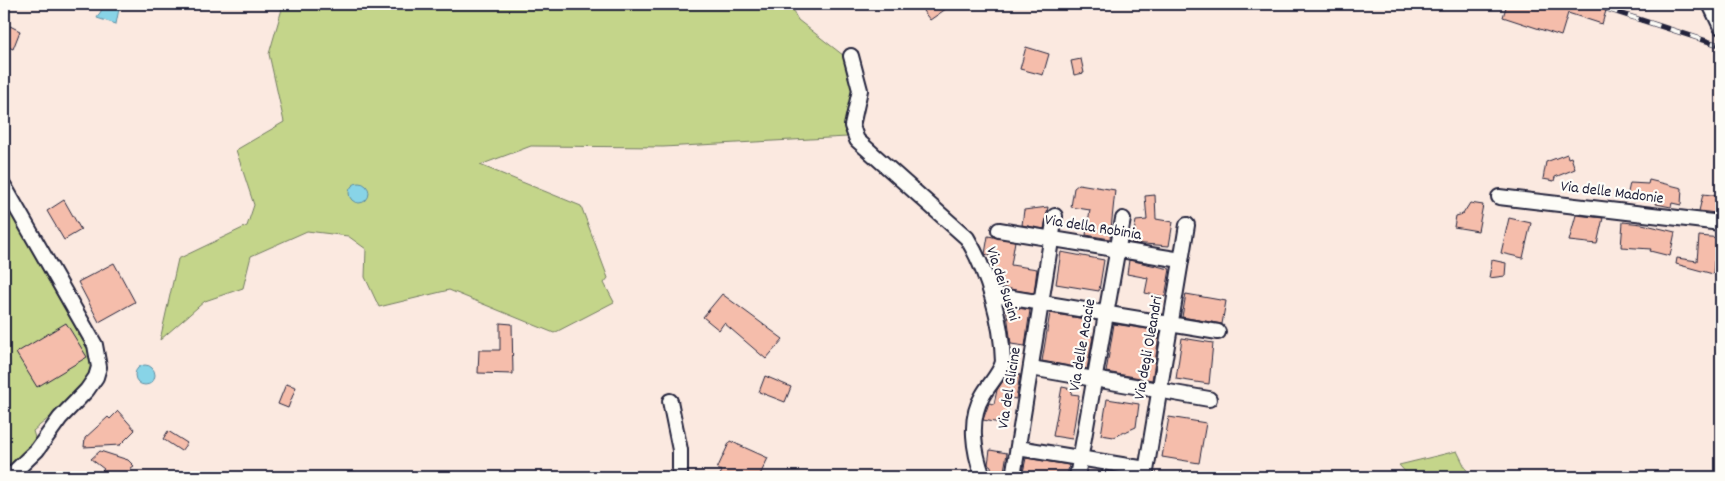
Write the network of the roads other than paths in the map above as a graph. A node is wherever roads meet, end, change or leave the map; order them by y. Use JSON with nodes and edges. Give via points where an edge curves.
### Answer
{"nodes":[{"id":1,"x":1710,"y":4,"type":"edge"},
{"id":2,"x":1721,"y":27,"type":"edge"},
{"id":3,"x":851,"y":56,"type":"dead end"},
{"id":4,"x":4,"y":186,"type":"edge"},
{"id":5,"x":1499,"y":197,"type":"dead end"},
{"id":6,"x":1055,"y":216,"type":"dead end"},
{"id":7,"x":1123,"y":219,"type":"dead end"},
{"id":8,"x":1721,"y":223,"type":"edge"},
{"id":9,"x":1187,"y":225,"type":"dead end"},
{"id":10,"x":1000,"y":230,"type":"dead end"},
{"id":11,"x":1051,"y":239,"type":"junction"},
{"id":12,"x":1117,"y":249,"type":"junction"},
{"id":13,"x":1181,"y":260,"type":"junction"},
{"id":14,"x":1000,"y":296,"type":"dead end"},
{"id":15,"x":1041,"y":303,"type":"junction"},
{"id":16,"x":1106,"y":313,"type":"junction"},
{"id":17,"x":1170,"y":324,"type":"junction"},
{"id":18,"x":1218,"y":332,"type":"dead end"},
{"id":19,"x":1031,"y":368,"type":"junction"},
{"id":20,"x":1094,"y":379,"type":"junction"},
{"id":21,"x":1159,"y":390,"type":"junction"},
{"id":22,"x":1209,"y":399,"type":"dead end"},
{"id":23,"x":670,"y":401,"type":"dead end"},
{"id":24,"x":1018,"y":448,"type":"junction"},
{"id":25,"x":1081,"y":458,"type":"junction"},
{"id":26,"x":1145,"y":473,"type":"edge"},
{"id":27,"x":9,"y":477,"type":"edge"},
{"id":28,"x":680,"y":477,"type":"edge"},
{"id":29,"x":983,"y":477,"type":"edge"},
{"id":30,"x":1013,"y":477,"type":"edge"},
{"id":31,"x":1077,"y":477,"type":"edge"}],
"edges":[{"from":1,"to":2,"type":"street"},
{"from":3,"to":29,"type":"street","name":"Via dei Susini","via":[[860,90],[852,126],[857,140],[967,238],[977,254],[986,281],[999,329],[1003,362],[981,396],[975,414],[976,450]]},
{"from":4,"to":27,"type":"street","via":[[94,345],[99,367],[88,390],[60,418],[37,450]]},
{"from":5,"to":8,"type":"street","name":"Via delle Madonie"},
{"from":6,"to":11,"type":"street","name":"Via del Glicine"},
{"from":7,"to":12,"type":"street","name":"Via delle Acacie"},
{"from":9,"to":13,"type":"street","name":"Via degli Oleandri"},
{"from":10,"to":11,"type":"street","name":"Via della Robinia"},
{"from":11,"to":12,"type":"street","name":"Via della Robinia"},
{"from":11,"to":15,"type":"street","name":"Via del Glicine"},
{"from":12,"to":13,"type":"street","name":"Via della Robinia"},
{"from":12,"to":16,"type":"street","name":"Via delle Acacie"},
{"from":13,"to":17,"type":"street","name":"Via degli Oleandri"},
{"from":14,"to":15,"type":"street"},
{"from":15,"to":16,"type":"street"},
{"from":15,"to":19,"type":"street","name":"Via del Glicine"},
{"from":16,"to":17,"type":"street"},
{"from":16,"to":20,"type":"street","name":"Via delle Acacie"},
{"from":17,"to":18,"type":"street"},
{"from":17,"to":21,"type":"street","name":"Via degli Oleandri"},
{"from":19,"to":20,"type":"street"},
{"from":19,"to":24,"type":"street","name":"Via del Glicine"},
{"from":20,"to":21,"type":"street"},
{"from":20,"to":25,"type":"street","name":"Via delle Acacie"},
{"from":21,"to":22,"type":"street"},
{"from":21,"to":26,"type":"street","name":"Via degli Oleandri"},
{"from":23,"to":28,"type":"street","via":[[680,450]]},
{"from":24,"to":25,"type":"street"},
{"from":24,"to":30,"type":"street","name":"Via del Glicine"},
{"from":25,"to":26,"type":"street"},
{"from":25,"to":31,"type":"street","name":"Via delle Acacie"}]}
